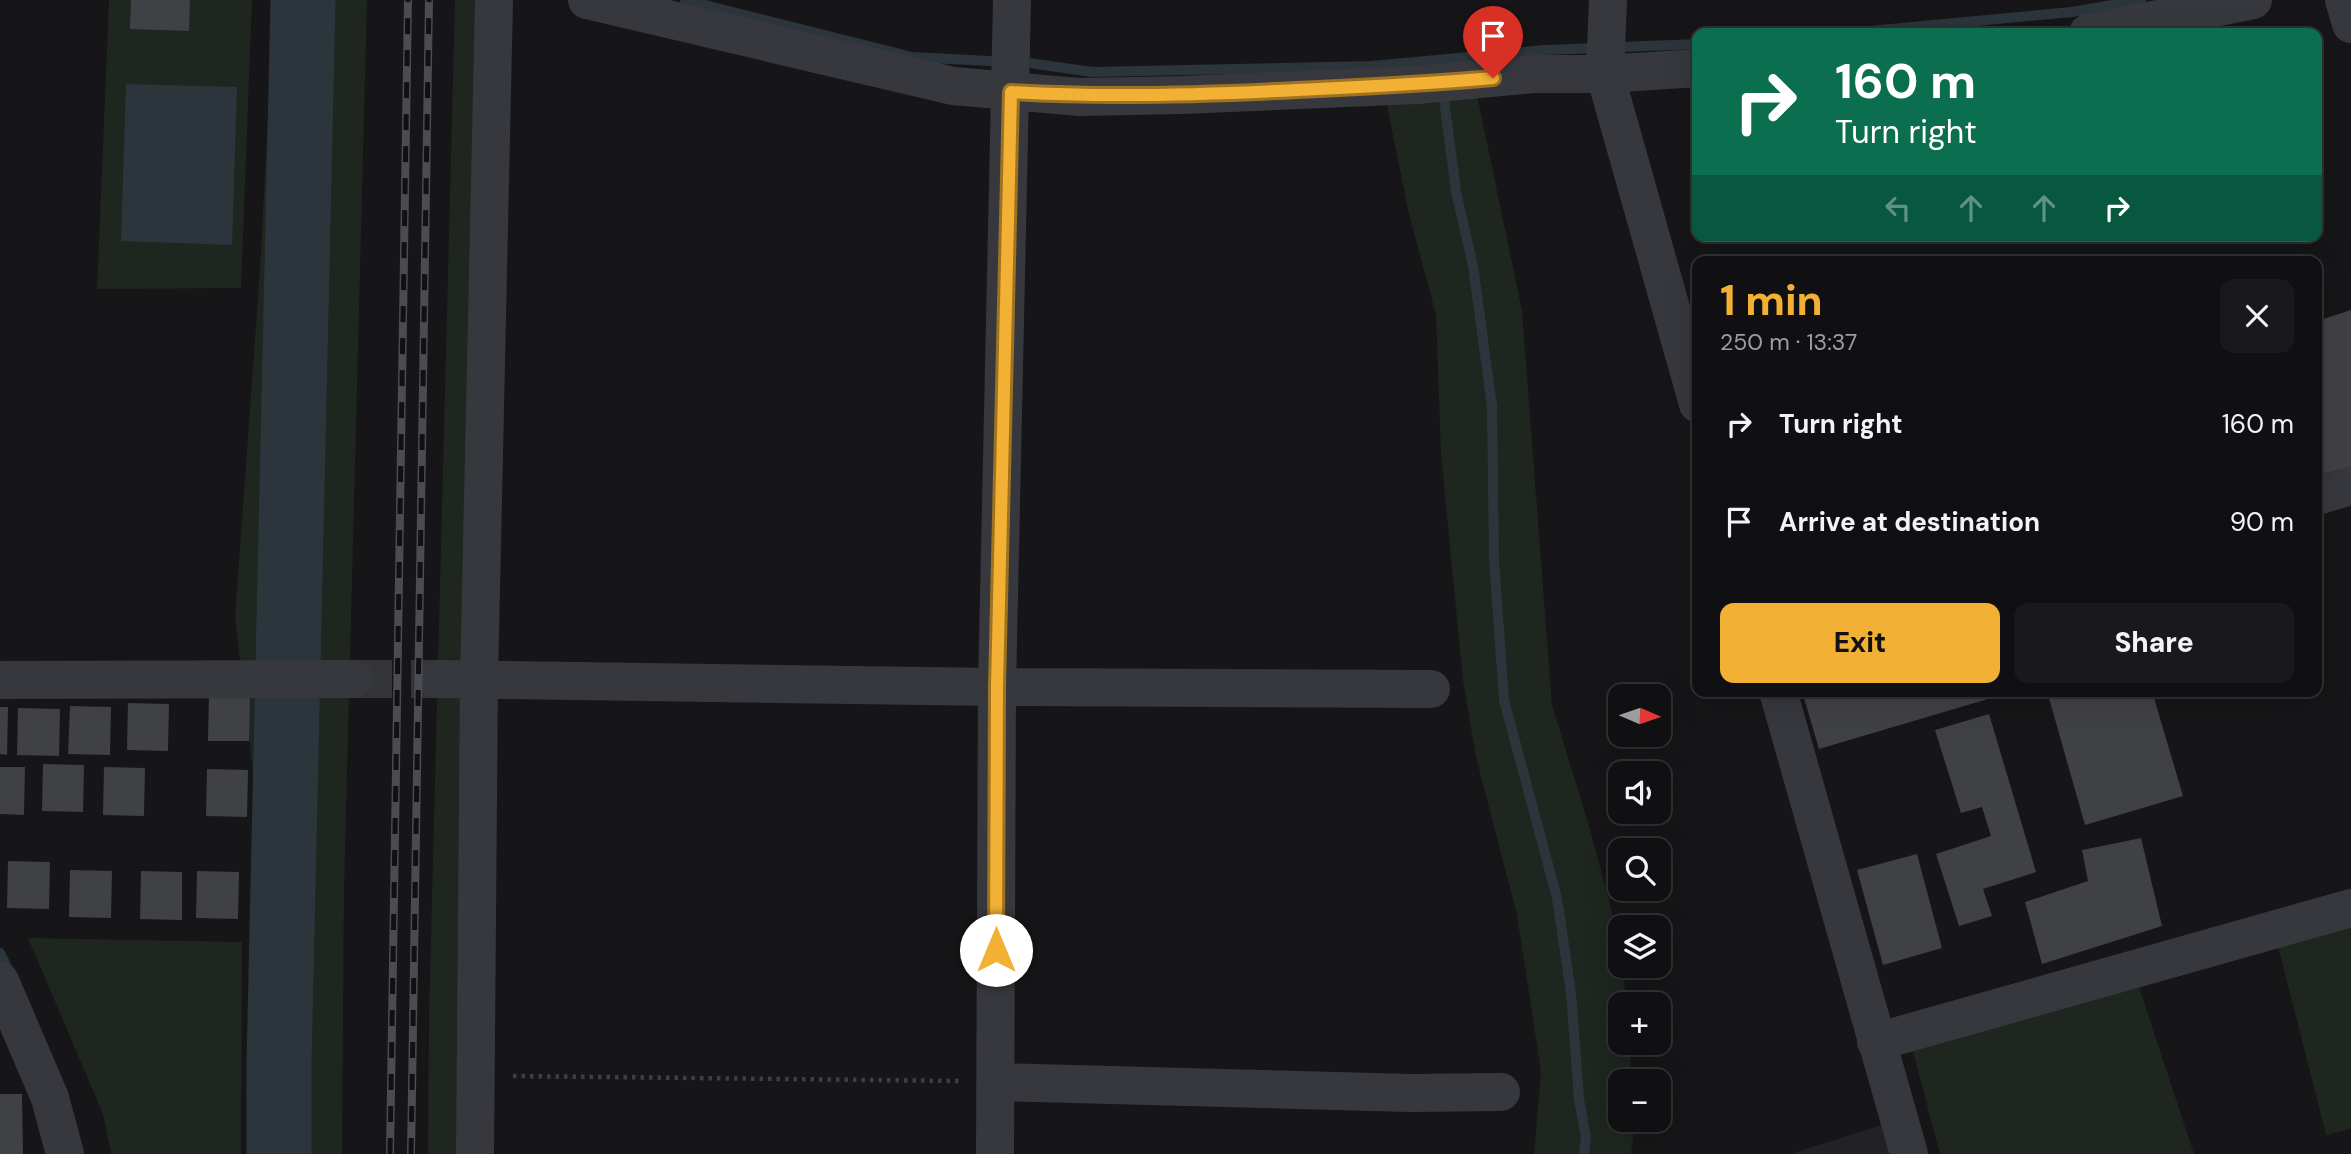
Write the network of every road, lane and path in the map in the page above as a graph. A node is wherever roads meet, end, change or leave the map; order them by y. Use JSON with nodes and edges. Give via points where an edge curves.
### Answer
{"nodes":[{"id":1,"x":494,"y":0,"type":"edge"},
{"id":2,"x":587,"y":0,"type":"edge"},
{"id":3,"x":1012,"y":0,"type":"edge"},
{"id":4,"x":1608,"y":0,"type":"edge"},
{"id":5,"x":2253,"y":0,"type":"edge"},
{"id":6,"x":2344,"y":0,"type":"edge"},
{"id":7,"x":2351,"y":24,"type":"edge"},
{"id":8,"x":2113,"y":28,"type":"edge"},
{"id":9,"x":1692,"y":68,"type":"edge"},
{"id":10,"x":1605,"y":74,"type":"junction"},
{"id":11,"x":1011,"y":92,"type":"junction"},
{"id":12,"x":1692,"y":383,"type":"edge"},
{"id":13,"x":2351,"y":486,"type":"edge"},
{"id":14,"x":2322,"y":495,"type":"edge"},
{"id":15,"x":436,"y":679,"type":"tunnel mouth"},
{"id":16,"x":0,"y":680,"type":"edge"},
{"id":17,"x":354,"y":680,"type":"tunnel mouth"},
{"id":18,"x":479,"y":680,"type":"junction"},
{"id":19,"x":997,"y":687,"type":"junction"},
{"id":20,"x":1431,"y":689,"type":"dead end"},
{"id":21,"x":1780,"y":697,"type":"edge"},
{"id":22,"x":2351,"y":908,"type":"edge"},
{"id":23,"x":0,"y":981,"type":"edge"},
{"id":24,"x":1876,"y":1042,"type":"junction"},
{"id":25,"x":477,"y":1075,"type":"junction"},
{"id":26,"x":996,"y":1082,"type":"junction"},
{"id":27,"x":1501,"y":1092,"type":"dead end"},
{"id":28,"x":65,"y":1154,"type":"edge"},
{"id":29,"x":475,"y":1154,"type":"edge"},
{"id":30,"x":995,"y":1154,"type":"edge"},
{"id":31,"x":1909,"y":1154,"type":"edge"}],
"edges":[{"from":1,"to":18,"type":"street"},
{"from":2,"to":11,"type":"street","via":[[953,86]]},
{"from":3,"to":11,"type":"street"},
{"from":4,"to":10,"type":"street"},
{"from":5,"to":8,"type":"street"},
{"from":6,"to":7,"type":"street"},
{"from":9,"to":10,"type":"street"},
{"from":10,"to":11,"type":"street","via":[[1533,74],[1417,85],[1182,95],[1079,97]]},
{"from":10,"to":12,"type":"street"},
{"from":11,"to":19,"type":"street"},
{"from":13,"to":14,"type":"street"},
{"from":15,"to":18,"type":"street"},
{"from":16,"to":17,"type":"street"},
{"from":18,"to":19,"type":"street"},
{"from":18,"to":25,"type":"street"},
{"from":19,"to":20,"type":"street"},
{"from":19,"to":26,"type":"street"},
{"from":21,"to":24,"type":"street"},
{"from":22,"to":24,"type":"street"},
{"from":23,"to":28,"type":"street","via":[[50,1098]]},
{"from":24,"to":31,"type":"street"},
{"from":25,"to":26,"type":"path"},
{"from":25,"to":29,"type":"street"},
{"from":26,"to":27,"type":"street"},
{"from":26,"to":30,"type":"street"}]}
